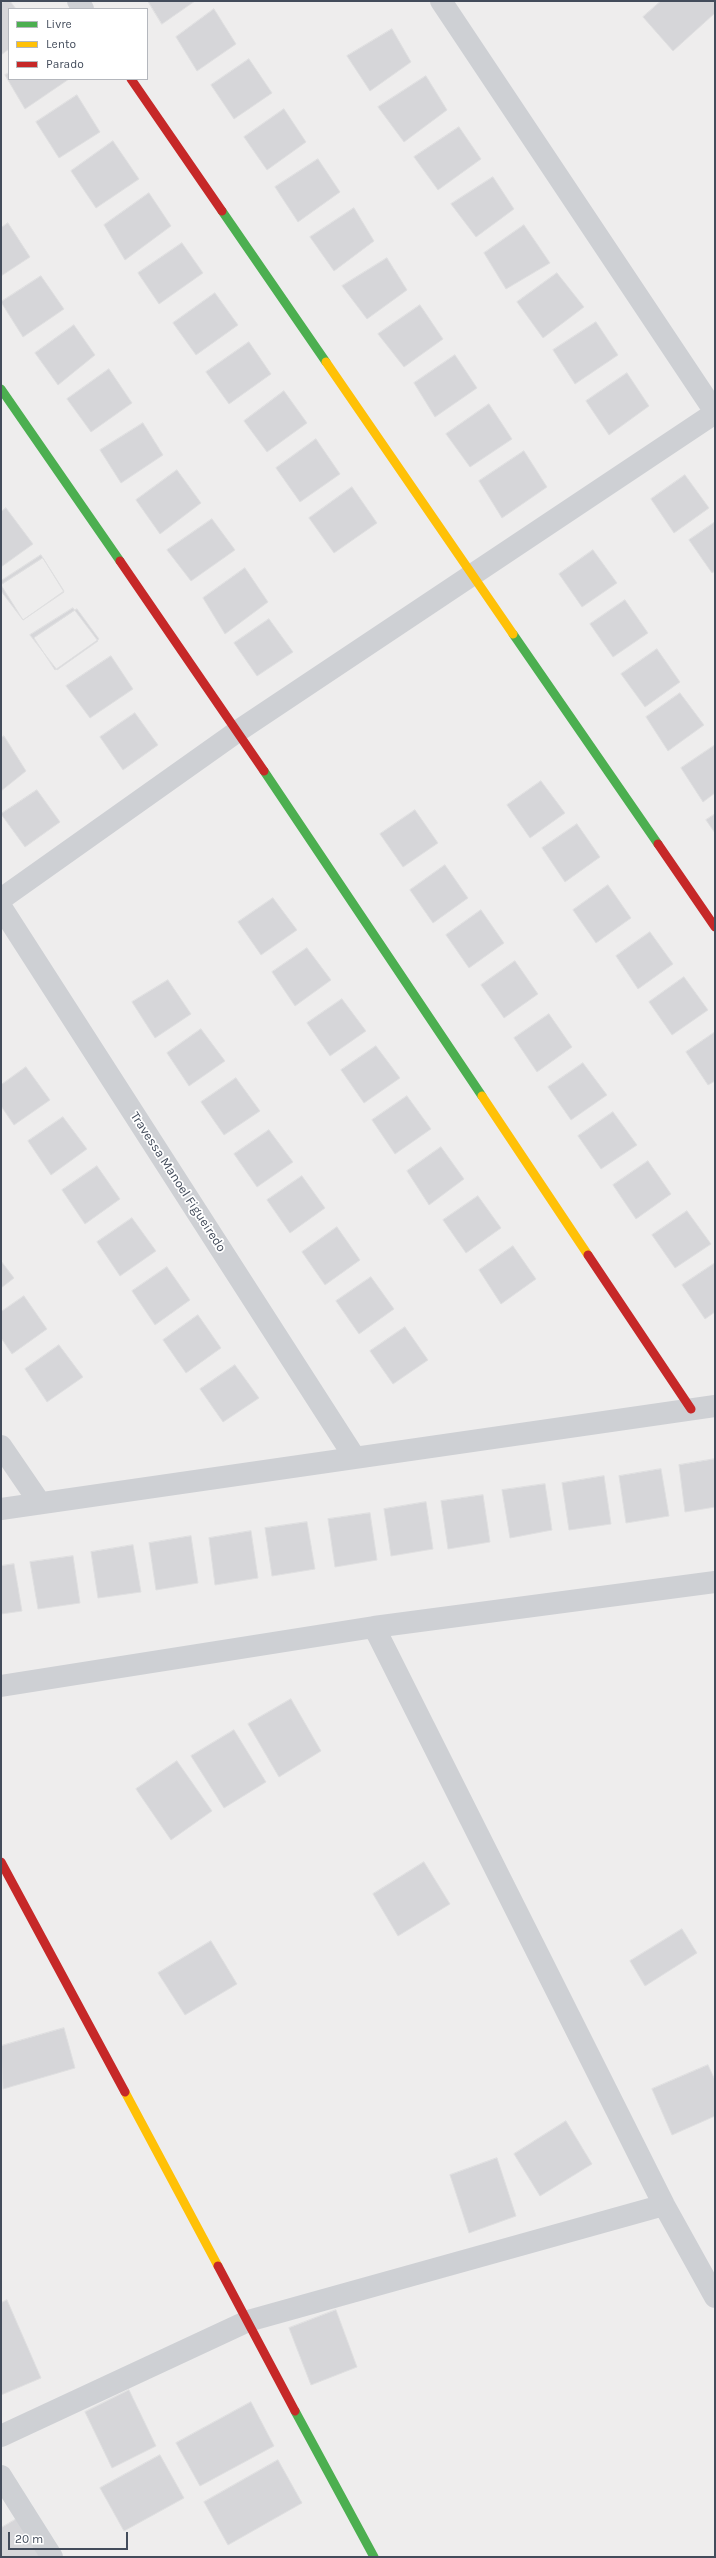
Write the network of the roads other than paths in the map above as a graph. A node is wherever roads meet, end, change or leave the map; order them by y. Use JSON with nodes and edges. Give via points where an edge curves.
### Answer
{"nodes":[{"id":1,"x":441,"y":1,"type":"edge"},
{"id":2,"x":132,"y":80,"type":"edge"},
{"id":3,"x":1,"y":390,"type":"edge"},
{"id":4,"x":715,"y":413,"type":"edge"},
{"id":5,"x":472,"y":574,"type":"junction"},
{"id":6,"x":238,"y":731,"type":"junction"},
{"id":7,"x":1,"y":899,"type":"edge"},
{"id":8,"x":1,"y":907,"type":"edge"},
{"id":9,"x":715,"y":927,"type":"edge"},
{"id":10,"x":715,"y":1406,"type":"edge"},
{"id":11,"x":691,"y":1409,"type":"junction"},
{"id":12,"x":1,"y":1446,"type":"edge"},
{"id":13,"x":355,"y":1458,"type":"junction"},
{"id":14,"x":40,"y":1504,"type":"junction"},
{"id":15,"x":1,"y":1509,"type":"edge"},
{"id":16,"x":715,"y":1582,"type":"edge"},
{"id":17,"x":374,"y":1627,"type":"junction"},
{"id":18,"x":1,"y":1686,"type":"edge"},
{"id":19,"x":1,"y":1862,"type":"edge"},
{"id":20,"x":664,"y":2205,"type":"junction"},
{"id":21,"x":715,"y":2297,"type":"edge"},
{"id":22,"x":248,"y":2321,"type":"junction"},
{"id":23,"x":1,"y":2436,"type":"edge"},
{"id":24,"x":1,"y":2476,"type":"edge"},
{"id":25,"x":52,"y":2557,"type":"edge"},
{"id":26,"x":374,"y":2557,"type":"edge"}],
"edges":[{"from":1,"to":4,"type":"street"},
{"from":2,"to":5,"type":"street"},
{"from":3,"to":6,"type":"street"},
{"from":4,"to":5,"type":"street"},
{"from":5,"to":6,"type":"street"},
{"from":5,"to":9,"type":"street"},
{"from":6,"to":7,"type":"street"},
{"from":6,"to":11,"type":"street"},
{"from":8,"to":13,"type":"street","name":"Travessa Manoel Figueiredo"},
{"from":10,"to":11,"type":"street"},
{"from":11,"to":13,"type":"street"},
{"from":12,"to":14,"type":"street"},
{"from":13,"to":14,"type":"street"},
{"from":14,"to":15,"type":"street"},
{"from":16,"to":17,"type":"street"},
{"from":17,"to":18,"type":"street"},
{"from":17,"to":20,"type":"street"},
{"from":19,"to":22,"type":"street"},
{"from":20,"to":21,"type":"street"},
{"from":20,"to":22,"type":"street"},
{"from":22,"to":23,"type":"street"},
{"from":22,"to":26,"type":"street"},
{"from":24,"to":25,"type":"street"}]}
